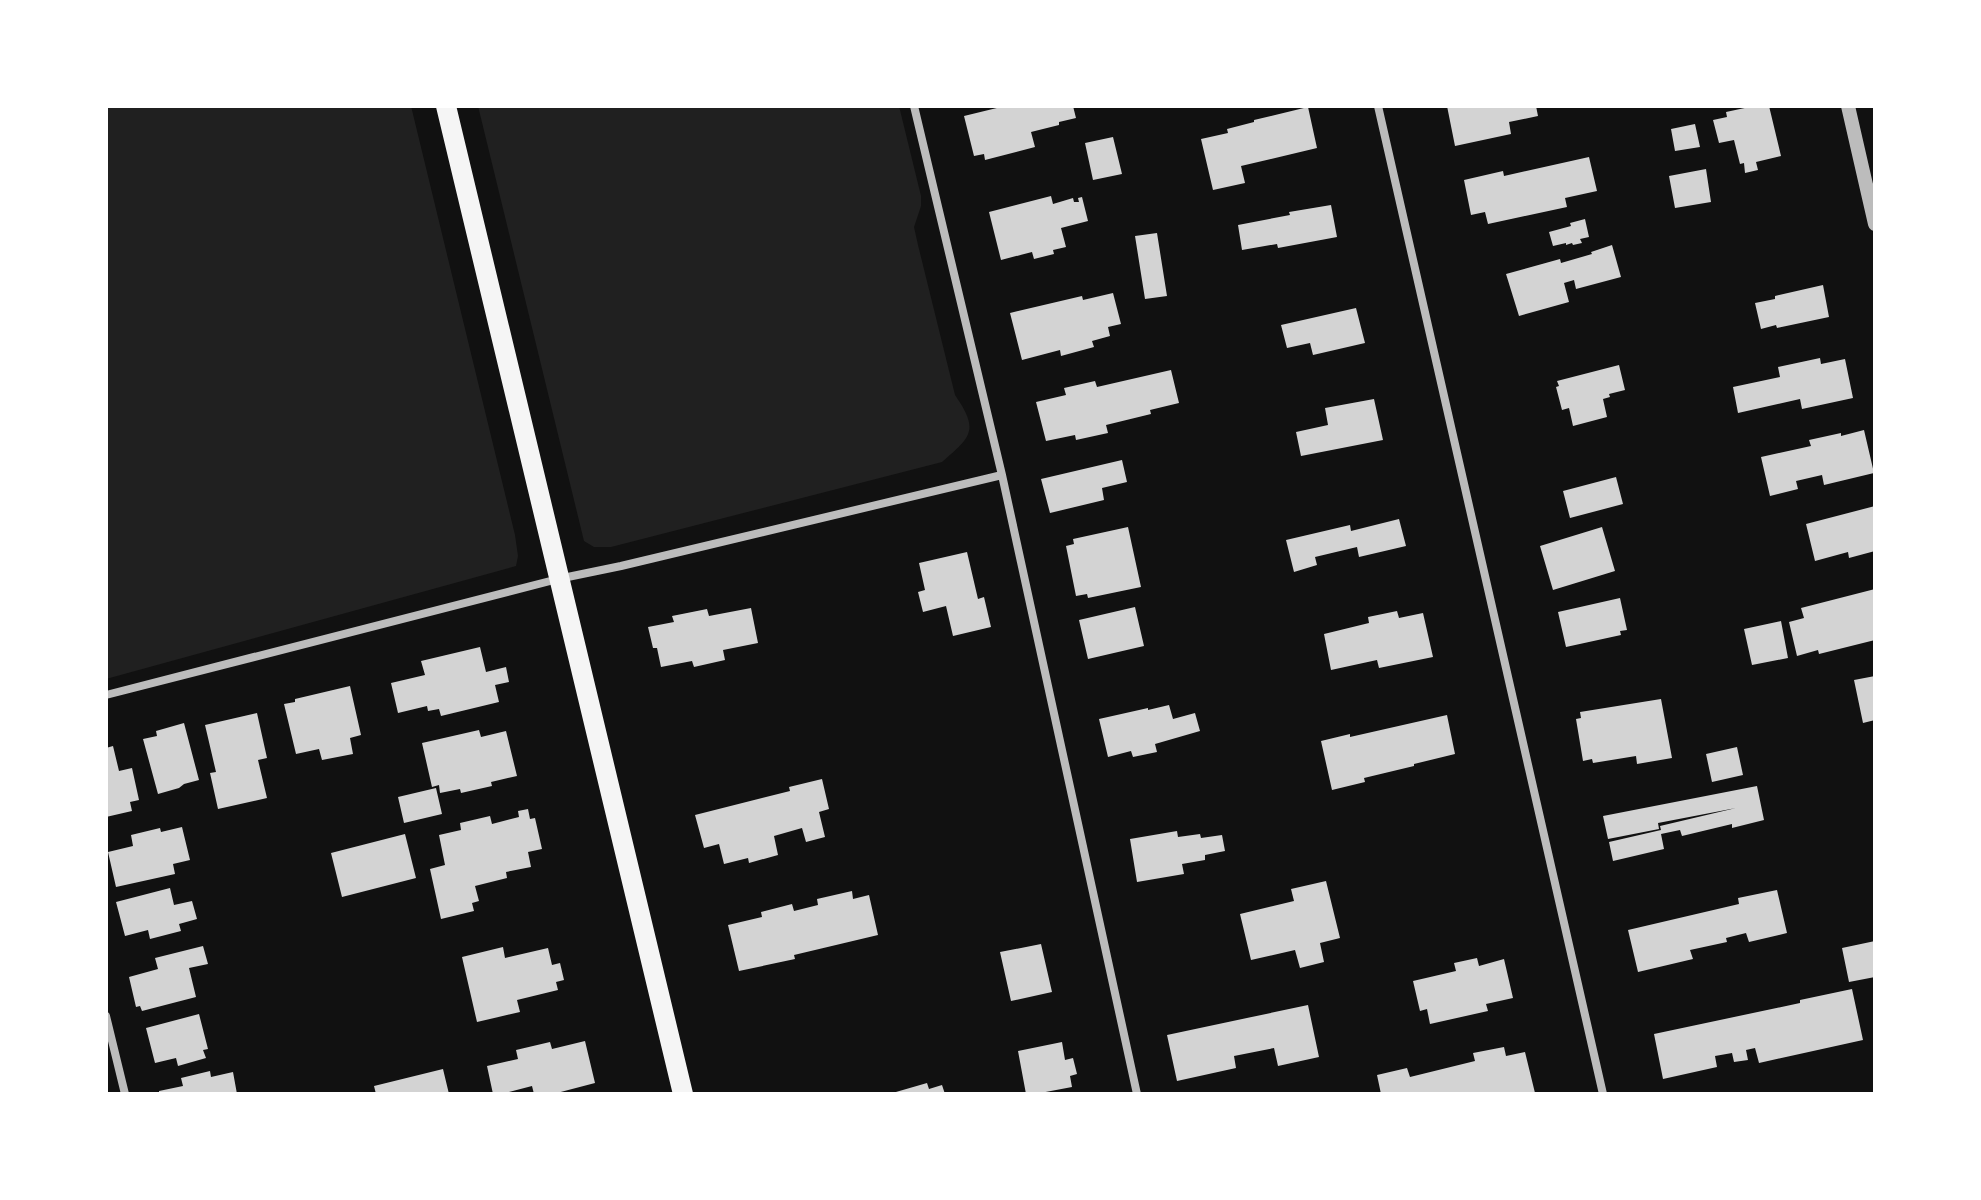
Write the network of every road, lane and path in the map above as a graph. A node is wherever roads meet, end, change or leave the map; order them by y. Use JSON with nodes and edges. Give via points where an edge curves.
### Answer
{"nodes":[{"id":1,"x":446,"y":106,"type":"edge"},
{"id":2,"x":914,"y":106,"type":"edge"},
{"id":3,"x":1378,"y":106,"type":"edge"},
{"id":4,"x":1848,"y":106,"type":"edge"},
{"id":5,"x":1875,"y":224,"type":"edge"},
{"id":6,"x":1002,"y":475,"type":"junction"},
{"id":7,"x":558,"y":579,"type":"junction"},
{"id":8,"x":106,"y":695,"type":"edge"},
{"id":9,"x":106,"y":1016,"type":"edge"},
{"id":10,"x":125,"y":1094,"type":"edge"},
{"id":11,"x":683,"y":1094,"type":"edge"},
{"id":12,"x":1137,"y":1094,"type":"edge"},
{"id":13,"x":1603,"y":1094,"type":"edge"}],
"edges":[{"from":1,"to":7,"type":"main road"},
{"from":2,"to":6,"type":"street"},
{"from":3,"to":13,"type":"street"},
{"from":4,"to":5,"type":"street"},
{"from":6,"to":7,"type":"street"},
{"from":6,"to":12,"type":"street"},
{"from":7,"to":8,"type":"street"},
{"from":7,"to":11,"type":"main road"},
{"from":9,"to":10,"type":"street"}]}
